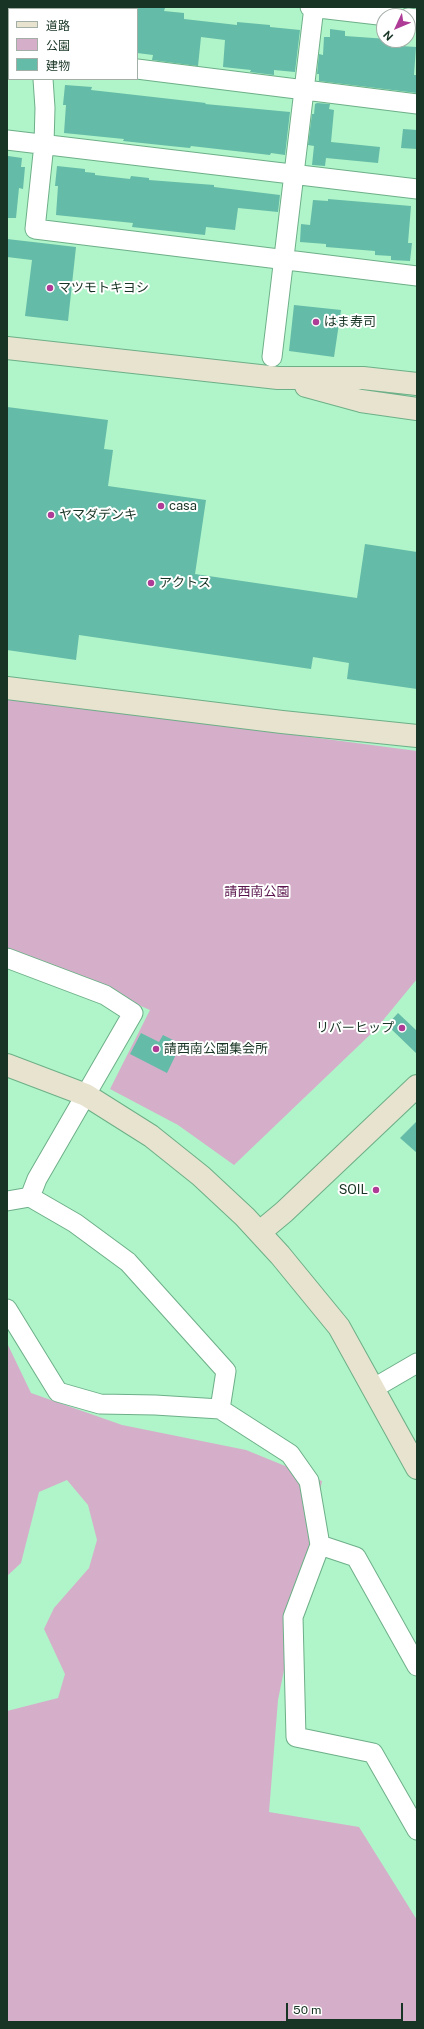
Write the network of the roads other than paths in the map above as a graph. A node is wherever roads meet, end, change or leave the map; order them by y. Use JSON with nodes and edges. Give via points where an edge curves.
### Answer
{"nodes":[{"id":1,"x":310,"y":7,"type":"edge"},
{"id":2,"x":314,"y":7,"type":"edge"},
{"id":3,"x":376,"y":15,"type":"edge"},
{"id":4,"x":138,"y":69,"type":"edge"},
{"id":5,"x":43,"y":80,"type":"edge"},
{"id":6,"x":304,"y":89,"type":"junction"},
{"id":7,"x":417,"y":104,"type":"edge"},
{"id":8,"x":7,"y":140,"type":"edge"},
{"id":9,"x":44,"y":144,"type":"junction"},
{"id":10,"x":294,"y":174,"type":"junction"},
{"id":11,"x":417,"y":189,"type":"edge"},
{"id":12,"x":284,"y":258,"type":"junction"},
{"id":13,"x":417,"y":276,"type":"edge"},
{"id":14,"x":7,"y":348,"type":"edge"},
{"id":15,"x":275,"y":368,"type":"junction"},
{"id":16,"x":417,"y":384,"type":"edge"},
{"id":17,"x":417,"y":409,"type":"edge"},
{"id":18,"x":7,"y":688,"type":"edge"},
{"id":19,"x":417,"y":736,"type":"edge"},
{"id":20,"x":7,"y":958,"type":"edge"},
{"id":21,"x":7,"y":1065,"type":"edge"},
{"id":22,"x":417,"y":1086,"type":"edge"},
{"id":23,"x":86,"y":1095,"type":"junction"},
{"id":24,"x":30,"y":1197,"type":"junction"},
{"id":25,"x":7,"y":1201,"type":"edge"},
{"id":26,"x":260,"y":1232,"type":"junction"},
{"id":27,"x":7,"y":1309,"type":"edge"},
{"id":28,"x":417,"y":1363,"type":"edge"},
{"id":29,"x":374,"y":1388,"type":"junction"},
{"id":30,"x":220,"y":1409,"type":"junction"},
{"id":31,"x":417,"y":1468,"type":"edge"},
{"id":32,"x":320,"y":1545,"type":"junction"},
{"id":33,"x":417,"y":1666,"type":"edge"},
{"id":34,"x":417,"y":1830,"type":"edge"}],
"edges":[{"from":1,"to":2,"type":"street"},
{"from":2,"to":3,"type":"street"},
{"from":2,"to":6,"type":"street"},
{"from":4,"to":6,"type":"street"},
{"from":5,"to":9,"type":"street","via":[[46,108]]},
{"from":6,"to":7,"type":"street"},
{"from":6,"to":10,"type":"street"},
{"from":8,"to":9,"type":"street"},
{"from":9,"to":10,"type":"street"},
{"from":9,"to":12,"type":"street","via":[[34,229]]},
{"from":10,"to":11,"type":"street"},
{"from":10,"to":12,"type":"street"},
{"from":12,"to":13,"type":"street"},
{"from":12,"to":15,"type":"street"},
{"from":14,"to":15,"type":"street"},
{"from":15,"to":16,"type":"street"},
{"from":15,"to":17,"type":"street","via":[[361,401]]},
{"from":18,"to":19,"type":"street"},
{"from":20,"to":23,"type":"street","via":[[105,995],[133,1013]]},
{"from":21,"to":23,"type":"street"},
{"from":22,"to":26,"type":"street"},
{"from":23,"to":24,"type":"street","via":[[37,1179]]},
{"from":23,"to":26,"type":"street","via":[[150,1136],[201,1176]]},
{"from":24,"to":25,"type":"street"},
{"from":24,"to":30,"type":"street","via":[[75,1222],[128,1262],[221,1365],[226,1371]]},
{"from":26,"to":29,"type":"street","via":[[339,1327]]},
{"from":27,"to":30,"type":"street","via":[[58,1392],[100,1404]]},
{"from":28,"to":29,"type":"street"},
{"from":29,"to":31,"type":"street"},
{"from":30,"to":32,"type":"street","via":[[290,1454],[309,1482]]},
{"from":32,"to":33,"type":"street","via":[[356,1557]]},
{"from":32,"to":34,"type":"street","via":[[293,1617],[296,1737],[373,1753]]}]}
